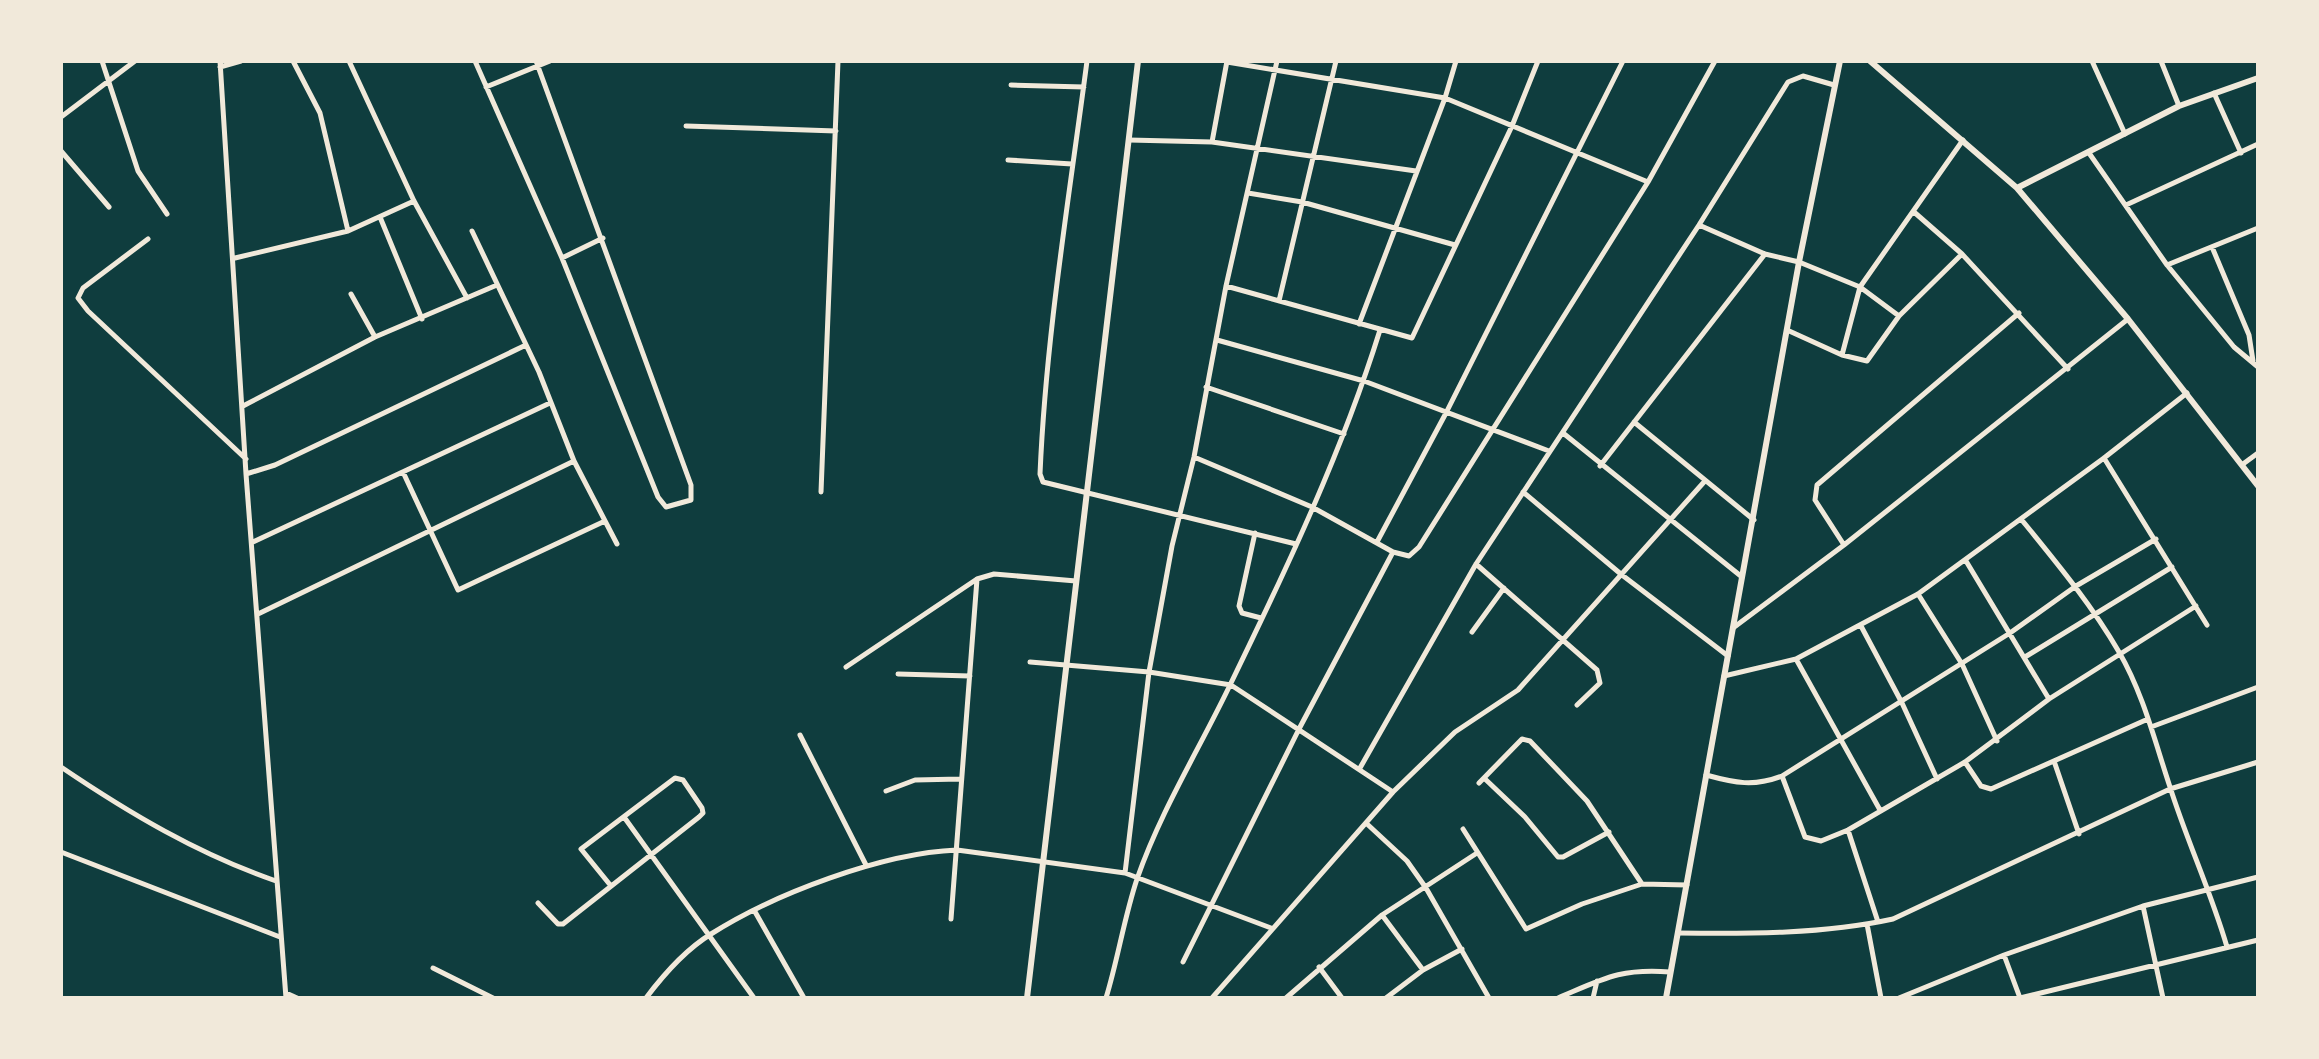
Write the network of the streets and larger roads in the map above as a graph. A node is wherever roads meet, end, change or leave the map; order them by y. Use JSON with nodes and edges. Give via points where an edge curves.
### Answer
{"nodes":[{"id":1,"x":102,"y":61,"type":"edge"},
{"id":2,"x":135,"y":61,"type":"edge"},
{"id":3,"x":242,"y":61,"type":"edge"},
{"id":4,"x":293,"y":61,"type":"edge"},
{"id":5,"x":349,"y":61,"type":"edge"},
{"id":6,"x":475,"y":61,"type":"edge"},
{"id":7,"x":550,"y":61,"type":"edge"},
{"id":8,"x":838,"y":61,"type":"edge"},
{"id":9,"x":1087,"y":61,"type":"edge"},
{"id":10,"x":1138,"y":61,"type":"edge"},
{"id":11,"x":1277,"y":61,"type":"edge"},
{"id":12,"x":1336,"y":61,"type":"edge"},
{"id":13,"x":1456,"y":61,"type":"edge"},
{"id":14,"x":1538,"y":61,"type":"edge"},
{"id":15,"x":1623,"y":61,"type":"edge"},
{"id":16,"x":1715,"y":61,"type":"edge"},
{"id":17,"x":1840,"y":61,"type":"edge"},
{"id":18,"x":1870,"y":61,"type":"edge"},
{"id":19,"x":2092,"y":61,"type":"edge"},
{"id":20,"x":2161,"y":61,"type":"edge"},
{"id":21,"x":1227,"y":62,"type":"edge"},
{"id":22,"x":220,"y":64,"type":"edge"},
{"id":23,"x":538,"y":64,"type":"edge"},
{"id":24,"x":1275,"y":72,"type":"junction"},
{"id":25,"x":1333,"y":78,"type":"junction"},
{"id":26,"x":2258,"y":78,"type":"edge"},
{"id":27,"x":107,"y":80,"type":"junction"},
{"id":28,"x":1011,"y":85,"type":"dead end"},
{"id":29,"x":1834,"y":85,"type":"junction"},
{"id":30,"x":486,"y":87,"type":"junction"},
{"id":31,"x":1084,"y":87,"type":"junction"},
{"id":32,"x":2214,"y":93,"type":"junction"},
{"id":33,"x":1445,"y":98,"type":"junction"},
{"id":34,"x":2179,"y":106,"type":"junction"},
{"id":35,"x":61,"y":117,"type":"edge"},
{"id":36,"x":686,"y":126,"type":"dead end"},
{"id":37,"x":1512,"y":126,"type":"junction"},
{"id":38,"x":836,"y":131,"type":"junction"},
{"id":39,"x":2125,"y":134,"type":"junction"},
{"id":40,"x":1129,"y":140,"type":"junction"},
{"id":41,"x":1963,"y":140,"type":"junction"},
{"id":42,"x":1212,"y":142,"type":"junction"},
{"id":43,"x":2258,"y":144,"type":"edge"},
{"id":44,"x":1258,"y":148,"type":"junction"},
{"id":45,"x":61,"y":151,"type":"edge"},
{"id":46,"x":1579,"y":151,"type":"junction"},
{"id":47,"x":2089,"y":153,"type":"junction"},
{"id":48,"x":2241,"y":153,"type":"junction"},
{"id":49,"x":1315,"y":155,"type":"junction"},
{"id":50,"x":1008,"y":160,"type":"dead end"},
{"id":51,"x":1072,"y":164,"type":"junction"},
{"id":52,"x":1416,"y":171,"type":"junction"},
{"id":53,"x":1648,"y":181,"type":"junction"},
{"id":54,"x":2017,"y":188,"type":"junction"},
{"id":55,"x":1248,"y":193,"type":"junction"},
{"id":56,"x":414,"y":201,"type":"junction"},
{"id":57,"x":1302,"y":202,"type":"junction"},
{"id":58,"x":2126,"y":205,"type":"junction"},
{"id":59,"x":109,"y":207,"type":"dead end"},
{"id":60,"x":1914,"y":212,"type":"junction"},
{"id":61,"x":167,"y":214,"type":"dead end"},
{"id":62,"x":380,"y":216,"type":"junction"},
{"id":63,"x":1699,"y":225,"type":"junction"},
{"id":64,"x":2258,"y":228,"type":"edge"},
{"id":65,"x":1394,"y":230,"type":"junction"},
{"id":66,"x":348,"y":231,"type":"junction"},
{"id":67,"x":472,"y":231,"type":"dead end"},
{"id":68,"x":603,"y":238,"type":"junction"},
{"id":69,"x":148,"y":239,"type":"dead end"},
{"id":70,"x":1455,"y":245,"type":"junction"},
{"id":71,"x":2212,"y":247,"type":"junction"},
{"id":72,"x":1765,"y":254,"type":"junction"},
{"id":73,"x":1962,"y":254,"type":"junction"},
{"id":74,"x":234,"y":258,"type":"junction"},
{"id":75,"x":562,"y":258,"type":"junction"},
{"id":76,"x":1800,"y":262,"type":"junction"},
{"id":77,"x":2167,"y":265,"type":"junction"},
{"id":78,"x":497,"y":285,"type":"junction"},
{"id":79,"x":1226,"y":286,"type":"junction"},
{"id":80,"x":1860,"y":287,"type":"junction"},
{"id":81,"x":351,"y":294,"type":"dead end"},
{"id":82,"x":467,"y":298,"type":"junction"},
{"id":83,"x":1279,"y":301,"type":"junction"},
{"id":84,"x":2019,"y":313,"type":"junction"},
{"id":85,"x":1899,"y":316,"type":"junction"},
{"id":86,"x":422,"y":319,"type":"junction"},
{"id":87,"x":2128,"y":319,"type":"junction"},
{"id":88,"x":1359,"y":324,"type":"junction"},
{"id":89,"x":1380,"y":330,"type":"junction"},
{"id":90,"x":1787,"y":330,"type":"junction"},
{"id":91,"x":375,"y":337,"type":"junction"},
{"id":92,"x":1216,"y":340,"type":"junction"},
{"id":93,"x":526,"y":345,"type":"junction"},
{"id":94,"x":1842,"y":355,"type":"junction"},
{"id":95,"x":2253,"y":361,"type":"junction"},
{"id":96,"x":2258,"y":367,"type":"edge"},
{"id":97,"x":2068,"y":369,"type":"junction"},
{"id":98,"x":1364,"y":382,"type":"junction"},
{"id":99,"x":1206,"y":387,"type":"junction"},
{"id":100,"x":2187,"y":393,"type":"junction"},
{"id":101,"x":550,"y":403,"type":"junction"},
{"id":102,"x":243,"y":406,"type":"junction"},
{"id":103,"x":1446,"y":413,"type":"junction"},
{"id":104,"x":1634,"y":422,"type":"junction"},
{"id":105,"x":1490,"y":429,"type":"junction"},
{"id":106,"x":1563,"y":433,"type":"junction"},
{"id":107,"x":1344,"y":434,"type":"junction"},
{"id":108,"x":1549,"y":451,"type":"junction"},
{"id":109,"x":2258,"y":453,"type":"edge"},
{"id":110,"x":1194,"y":457,"type":"junction"},
{"id":111,"x":2104,"y":458,"type":"junction"},
{"id":112,"x":246,"y":459,"type":"junction"},
{"id":113,"x":574,"y":461,"type":"junction"},
{"id":114,"x":2243,"y":464,"type":"junction"},
{"id":115,"x":1600,"y":466,"type":"junction"},
{"id":116,"x":403,"y":472,"type":"junction"},
{"id":117,"x":246,"y":474,"type":"junction"},
{"id":118,"x":1704,"y":482,"type":"junction"},
{"id":119,"x":2258,"y":486,"type":"edge"},
{"id":120,"x":821,"y":492,"type":"dead end"},
{"id":121,"x":1523,"y":492,"type":"junction"},
{"id":122,"x":1087,"y":495,"type":"junction"},
{"id":123,"x":1312,"y":507,"type":"junction"},
{"id":124,"x":1181,"y":514,"type":"junction"},
{"id":125,"x":2021,"y":519,"type":"junction"},
{"id":126,"x":1754,"y":520,"type":"junction"},
{"id":127,"x":605,"y":521,"type":"junction"},
{"id":128,"x":1670,"y":521,"type":"junction"},
{"id":129,"x":429,"y":532,"type":"junction"},
{"id":130,"x":1255,"y":533,"type":"junction"},
{"id":131,"x":2156,"y":539,"type":"junction"},
{"id":132,"x":253,"y":542,"type":"junction"},
{"id":133,"x":1377,"y":542,"type":"junction"},
{"id":134,"x":617,"y":544,"type":"dead end"},
{"id":135,"x":1296,"y":544,"type":"junction"},
{"id":136,"x":1844,"y":545,"type":"junction"},
{"id":137,"x":1392,"y":552,"type":"junction"},
{"id":138,"x":1966,"y":561,"type":"junction"},
{"id":139,"x":1476,"y":564,"type":"junction"},
{"id":140,"x":2172,"y":567,"type":"junction"},
{"id":141,"x":1622,"y":575,"type":"junction"},
{"id":142,"x":1742,"y":577,"type":"junction"},
{"id":143,"x":977,"y":579,"type":"junction"},
{"id":144,"x":1076,"y":581,"type":"junction"},
{"id":145,"x":2076,"y":586,"type":"junction"},
{"id":146,"x":1504,"y":588,"type":"junction"},
{"id":147,"x":1918,"y":594,"type":"junction"},
{"id":148,"x":2196,"y":606,"type":"junction"},
{"id":149,"x":258,"y":614,"type":"junction"},
{"id":150,"x":2094,"y":614,"type":"junction"},
{"id":151,"x":1261,"y":618,"type":"junction"},
{"id":152,"x":2207,"y":625,"type":"dead end"},
{"id":153,"x":1861,"y":626,"type":"junction"},
{"id":154,"x":1733,"y":628,"type":"junction"},
{"id":155,"x":1472,"y":632,"type":"dead end"},
{"id":156,"x":2010,"y":633,"type":"junction"},
{"id":157,"x":1564,"y":640,"type":"junction"},
{"id":158,"x":2120,"y":654,"type":"junction"},
{"id":159,"x":1728,"y":656,"type":"junction"},
{"id":160,"x":2025,"y":657,"type":"junction"},
{"id":161,"x":1796,"y":659,"type":"junction"},
{"id":162,"x":1030,"y":662,"type":"dead end"},
{"id":163,"x":1066,"y":663,"type":"junction"},
{"id":164,"x":1962,"y":664,"type":"junction"},
{"id":165,"x":846,"y":667,"type":"dead end"},
{"id":166,"x":1149,"y":672,"type":"junction"},
{"id":167,"x":898,"y":674,"type":"dead end"},
{"id":168,"x":970,"y":676,"type":"junction"},
{"id":169,"x":1724,"y":676,"type":"junction"},
{"id":170,"x":1231,"y":685,"type":"junction"},
{"id":171,"x":2258,"y":687,"type":"edge"},
{"id":172,"x":2049,"y":699,"type":"junction"},
{"id":173,"x":1902,"y":703,"type":"junction"},
{"id":174,"x":1577,"y":705,"type":"dead end"},
{"id":175,"x":2148,"y":719,"type":"junction"},
{"id":176,"x":2151,"y":727,"type":"junction"},
{"id":177,"x":1299,"y":730,"type":"junction"},
{"id":178,"x":800,"y":734,"type":"dead end"},
{"id":179,"x":1841,"y":738,"type":"junction"},
{"id":180,"x":1997,"y":741,"type":"junction"},
{"id":181,"x":2054,"y":761,"type":"junction"},
{"id":182,"x":1965,"y":762,"type":"junction"},
{"id":183,"x":2258,"y":762,"type":"edge"},
{"id":184,"x":61,"y":767,"type":"edge"},
{"id":185,"x":1360,"y":768,"type":"junction"},
{"id":186,"x":1706,"y":775,"type":"junction"},
{"id":187,"x":1782,"y":776,"type":"junction"},
{"id":188,"x":960,"y":779,"type":"junction"},
{"id":189,"x":1937,"y":779,"type":"junction"},
{"id":190,"x":2170,"y":789,"type":"junction"},
{"id":191,"x":886,"y":792,"type":"dead end"},
{"id":192,"x":1393,"y":792,"type":"junction"},
{"id":193,"x":1880,"y":810,"type":"junction"},
{"id":194,"x":624,"y":817,"type":"junction"},
{"id":195,"x":1366,"y":823,"type":"junction"},
{"id":196,"x":1463,"y":829,"type":"dead end"},
{"id":197,"x":1848,"y":830,"type":"junction"},
{"id":198,"x":1609,"y":832,"type":"junction"},
{"id":199,"x":2080,"y":834,"type":"junction"},
{"id":200,"x":957,"y":849,"type":"junction"},
{"id":201,"x":61,"y":852,"type":"edge"},
{"id":202,"x":1477,"y":853,"type":"junction"},
{"id":203,"x":651,"y":855,"type":"junction"},
{"id":204,"x":1045,"y":862,"type":"junction"},
{"id":205,"x":866,"y":865,"type":"junction"},
{"id":206,"x":1125,"y":873,"type":"junction"},
{"id":207,"x":2258,"y":877,"type":"edge"},
{"id":208,"x":1137,"y":880,"type":"junction"},
{"id":209,"x":276,"y":881,"type":"junction"},
{"id":210,"x":1642,"y":884,"type":"junction"},
{"id":211,"x":1686,"y":885,"type":"junction"},
{"id":212,"x":611,"y":886,"type":"junction"},
{"id":213,"x":1426,"y":888,"type":"junction"},
{"id":214,"x":2210,"y":889,"type":"junction"},
{"id":215,"x":538,"y":903,"type":"dead end"},
{"id":216,"x":1211,"y":906,"type":"junction"},
{"id":217,"x":2143,"y":906,"type":"junction"},
{"id":218,"x":754,"y":910,"type":"junction"},
{"id":219,"x":1382,"y":915,"type":"junction"},
{"id":220,"x":951,"y":919,"type":"dead end"},
{"id":221,"x":1878,"y":922,"type":"junction"},
{"id":222,"x":1867,"y":924,"type":"junction"},
{"id":223,"x":1271,"y":928,"type":"junction"},
{"id":224,"x":1678,"y":933,"type":"junction"},
{"id":225,"x":709,"y":935,"type":"junction"},
{"id":226,"x":280,"y":937,"type":"junction"},
{"id":227,"x":2258,"y":940,"type":"edge"},
{"id":228,"x":2227,"y":947,"type":"junction"},
{"id":229,"x":1462,"y":949,"type":"junction"},
{"id":230,"x":2004,"y":955,"type":"junction"},
{"id":231,"x":1183,"y":962,"type":"dead end"},
{"id":232,"x":1320,"y":967,"type":"junction"},
{"id":233,"x":2157,"y":967,"type":"junction"},
{"id":234,"x":433,"y":968,"type":"dead end"},
{"id":235,"x":1423,"y":970,"type":"junction"},
{"id":236,"x":1670,"y":972,"type":"junction"},
{"id":237,"x":1597,"y":981,"type":"junction"},
{"id":238,"x":286,"y":995,"type":"edge"},
{"id":239,"x":297,"y":998,"type":"edge"},
{"id":240,"x":493,"y":998,"type":"edge"},
{"id":241,"x":646,"y":998,"type":"edge"},
{"id":242,"x":754,"y":998,"type":"edge"},
{"id":243,"x":804,"y":998,"type":"edge"},
{"id":244,"x":1027,"y":998,"type":"edge"},
{"id":245,"x":1106,"y":998,"type":"edge"},
{"id":246,"x":1212,"y":998,"type":"edge"},
{"id":247,"x":1286,"y":998,"type":"edge"},
{"id":248,"x":1342,"y":998,"type":"edge"},
{"id":249,"x":1386,"y":998,"type":"edge"},
{"id":250,"x":1489,"y":998,"type":"edge"},
{"id":251,"x":1558,"y":998,"type":"edge"},
{"id":252,"x":1593,"y":998,"type":"edge"},
{"id":253,"x":1666,"y":998,"type":"edge"},
{"id":254,"x":1881,"y":998,"type":"edge"},
{"id":255,"x":1899,"y":998,"type":"edge"},
{"id":256,"x":2020,"y":998,"type":"edge"},
{"id":257,"x":2163,"y":998,"type":"edge"}],
"edges":[{"from":1,"to":27,"type":"street"},
{"from":2,"to":27,"type":"street"},
{"from":3,"to":22,"type":"street"},
{"from":4,"to":66,"type":"street","via":[[320,113]]},
{"from":5,"to":56,"type":"street"},
{"from":6,"to":30,"type":"street"},
{"from":7,"to":23,"type":"street"},
{"from":8,"to":38,"type":"street"},
{"from":9,"to":31,"type":"street"},
{"from":10,"to":40,"type":"street"},
{"from":11,"to":24,"type":"street"},
{"from":12,"to":25,"type":"street"},
{"from":13,"to":33,"type":"street"},
{"from":14,"to":37,"type":"street"},
{"from":15,"to":46,"type":"street"},
{"from":16,"to":53,"type":"street"},
{"from":17,"to":29,"type":"street"},
{"from":18,"to":41,"type":"street"},
{"from":19,"to":39,"type":"street"},
{"from":20,"to":34,"type":"street"},
{"from":21,"to":24,"type":"street"},
{"from":21,"to":42,"type":"street"},
{"from":22,"to":74,"type":"street"},
{"from":23,"to":30,"type":"street"},
{"from":23,"to":68,"type":"street"},
{"from":24,"to":25,"type":"street"},
{"from":24,"to":44,"type":"street"},
{"from":25,"to":33,"type":"street"},
{"from":25,"to":49,"type":"street"},
{"from":26,"to":32,"type":"street"},
{"from":27,"to":35,"type":"street"},
{"from":27,"to":61,"type":"street","via":[[138,171]]},
{"from":28,"to":31,"type":"street"},
{"from":29,"to":63,"type":"street","via":[[1803,76],[1788,82]]},
{"from":29,"to":76,"type":"street"},
{"from":30,"to":75,"type":"street"},
{"from":31,"to":51,"type":"street"},
{"from":32,"to":34,"type":"street"},
{"from":32,"to":48,"type":"street"},
{"from":33,"to":37,"type":"street"},
{"from":33,"to":52,"type":"street"},
{"from":34,"to":39,"type":"street"},
{"from":36,"to":38,"type":"street"},
{"from":37,"to":46,"type":"street"},
{"from":37,"to":70,"type":"street"},
{"from":38,"to":120,"type":"street"},
{"from":39,"to":47,"type":"street"},
{"from":40,"to":42,"type":"street"},
{"from":40,"to":122,"type":"street"},
{"from":41,"to":54,"type":"street"},
{"from":41,"to":60,"type":"street"},
{"from":42,"to":44,"type":"street"},
{"from":43,"to":48,"type":"street"},
{"from":44,"to":49,"type":"street"},
{"from":44,"to":55,"type":"street"},
{"from":45,"to":59,"type":"street"},
{"from":46,"to":53,"type":"street"},
{"from":46,"to":103,"type":"street"},
{"from":47,"to":54,"type":"street"},
{"from":47,"to":58,"type":"street"},
{"from":48,"to":58,"type":"street"},
{"from":49,"to":52,"type":"street"},
{"from":49,"to":57,"type":"street"},
{"from":50,"to":51,"type":"street"},
{"from":51,"to":122,"type":"street","via":[[1044,388],[1040,474],[1044,482]]},
{"from":52,"to":65,"type":"street"},
{"from":53,"to":105,"type":"street"},
{"from":54,"to":87,"type":"street"},
{"from":55,"to":57,"type":"street"},
{"from":55,"to":79,"type":"street"},
{"from":56,"to":62,"type":"street"},
{"from":56,"to":82,"type":"street"},
{"from":57,"to":65,"type":"street"},
{"from":57,"to":83,"type":"street"},
{"from":58,"to":77,"type":"street"},
{"from":60,"to":73,"type":"street"},
{"from":60,"to":80,"type":"street"},
{"from":62,"to":66,"type":"street"},
{"from":62,"to":86,"type":"street"},
{"from":63,"to":72,"type":"street"},
{"from":63,"to":106,"type":"street"},
{"from":64,"to":71,"type":"street"},
{"from":65,"to":70,"type":"street"},
{"from":65,"to":88,"type":"street"},
{"from":66,"to":74,"type":"street"},
{"from":67,"to":78,"type":"street"},
{"from":68,"to":75,"type":"street"},
{"from":68,"to":75,"type":"street","via":[[691,485],[691,500],[666,507],[658,497]]},
{"from":69,"to":112,"type":"street","via":[[83,288],[78,298]]},
{"from":70,"to":89,"type":"street","via":[[1412,338]]},
{"from":71,"to":77,"type":"street"},
{"from":71,"to":95,"type":"street","via":[[2249,335]]},
{"from":72,"to":76,"type":"street"},
{"from":72,"to":104,"type":"street"},
{"from":73,"to":84,"type":"street"},
{"from":73,"to":85,"type":"street"},
{"from":74,"to":102,"type":"street"},
{"from":76,"to":80,"type":"street"},
{"from":76,"to":90,"type":"street"},
{"from":77,"to":95,"type":"street","via":[[2234,347]]},
{"from":78,"to":82,"type":"street"},
{"from":78,"to":93,"type":"street"},
{"from":79,"to":83,"type":"street"},
{"from":79,"to":92,"type":"street"},
{"from":80,"to":85,"type":"street"},
{"from":80,"to":94,"type":"street"},
{"from":81,"to":91,"type":"street"},
{"from":82,"to":86,"type":"street"},
{"from":83,"to":88,"type":"street"},
{"from":84,"to":97,"type":"street"},
{"from":84,"to":136,"type":"street","via":[[1817,485],[1815,500]]},
{"from":85,"to":94,"type":"street","via":[[1867,361]]},
{"from":86,"to":91,"type":"street"},
{"from":87,"to":97,"type":"street"},
{"from":87,"to":100,"type":"street"},
{"from":88,"to":89,"type":"street"},
{"from":89,"to":98,"type":"street"},
{"from":90,"to":94,"type":"street"},
{"from":90,"to":126,"type":"street"},
{"from":91,"to":102,"type":"street"},
{"from":92,"to":98,"type":"street"},
{"from":92,"to":99,"type":"street"},
{"from":93,"to":101,"type":"street"},
{"from":93,"to":117,"type":"street","via":[[275,465]]},
{"from":95,"to":96,"type":"street"},
{"from":97,"to":136,"type":"street"},
{"from":98,"to":103,"type":"street"},
{"from":98,"to":107,"type":"street"},
{"from":99,"to":107,"type":"street"},
{"from":99,"to":110,"type":"street"},
{"from":100,"to":111,"type":"street"},
{"from":100,"to":114,"type":"street"},
{"from":101,"to":113,"type":"street"},
{"from":101,"to":116,"type":"street"},
{"from":102,"to":112,"type":"street"},
{"from":103,"to":105,"type":"street"},
{"from":103,"to":133,"type":"street"},
{"from":104,"to":115,"type":"street"},
{"from":104,"to":118,"type":"street"},
{"from":105,"to":108,"type":"street"},
{"from":105,"to":137,"type":"street","via":[[1419,547],[1409,556]]},
{"from":106,"to":108,"type":"street"},
{"from":106,"to":115,"type":"street"},
{"from":107,"to":123,"type":"street"},
{"from":108,"to":121,"type":"street"},
{"from":109,"to":114,"type":"street"},
{"from":110,"to":123,"type":"street"},
{"from":110,"to":124,"type":"street"},
{"from":111,"to":125,"type":"street"},
{"from":111,"to":131,"type":"street"},
{"from":112,"to":117,"type":"street"},
{"from":113,"to":127,"type":"street"},
{"from":113,"to":129,"type":"street"},
{"from":114,"to":119,"type":"street"},
{"from":115,"to":128,"type":"street"},
{"from":116,"to":129,"type":"street"},
{"from":116,"to":132,"type":"street"},
{"from":117,"to":132,"type":"street"},
{"from":118,"to":126,"type":"street"},
{"from":118,"to":128,"type":"street"},
{"from":121,"to":139,"type":"street"},
{"from":121,"to":141,"type":"street"},
{"from":122,"to":124,"type":"street"},
{"from":122,"to":144,"type":"street"},
{"from":123,"to":133,"type":"street"},
{"from":123,"to":135,"type":"street"},
{"from":124,"to":130,"type":"street"},
{"from":124,"to":166,"type":"street"},
{"from":125,"to":138,"type":"street"},
{"from":125,"to":145,"type":"street"},
{"from":126,"to":142,"type":"street"},
{"from":127,"to":129,"type":"street","via":[[460,590]]},
{"from":127,"to":134,"type":"street"},
{"from":128,"to":141,"type":"street"},
{"from":128,"to":142,"type":"street"},
{"from":129,"to":149,"type":"street"},
{"from":130,"to":135,"type":"street"},
{"from":130,"to":151,"type":"street","via":[[1239,606],[1242,613]]},
{"from":131,"to":140,"type":"street"},
{"from":131,"to":145,"type":"street"},
{"from":132,"to":149,"type":"street"},
{"from":133,"to":137,"type":"street"},
{"from":135,"to":151,"type":"street"},
{"from":136,"to":154,"type":"street"},
{"from":137,"to":177,"type":"street"},
{"from":138,"to":147,"type":"street"},
{"from":138,"to":156,"type":"street"},
{"from":139,"to":146,"type":"street"},
{"from":139,"to":185,"type":"street"},
{"from":140,"to":148,"type":"street"},
{"from":140,"to":150,"type":"street"},
{"from":141,"to":157,"type":"street"},
{"from":141,"to":159,"type":"street"},
{"from":142,"to":154,"type":"street"},
{"from":143,"to":144,"type":"street","via":[[994,575]]},
{"from":143,"to":165,"type":"street"},
{"from":143,"to":168,"type":"street"},
{"from":144,"to":163,"type":"street"},
{"from":145,"to":150,"type":"street"},
{"from":145,"to":156,"type":"street"},
{"from":146,"to":155,"type":"street"},
{"from":146,"to":157,"type":"street"},
{"from":147,"to":153,"type":"street"},
{"from":147,"to":164,"type":"street"},
{"from":148,"to":152,"type":"street"},
{"from":148,"to":158,"type":"street"},
{"from":149,"to":209,"type":"street"},
{"from":150,"to":158,"type":"street"},
{"from":150,"to":160,"type":"street"},
{"from":151,"to":170,"type":"street"},
{"from":153,"to":161,"type":"street"},
{"from":153,"to":173,"type":"street"},
{"from":154,"to":159,"type":"street"},
{"from":156,"to":160,"type":"street"},
{"from":156,"to":164,"type":"street"},
{"from":157,"to":174,"type":"street","via":[[1601,677]]},
{"from":157,"to":192,"type":"street","via":[[1518,690],[1455,732]]},
{"from":158,"to":172,"type":"street"},
{"from":158,"to":175,"type":"street"},
{"from":159,"to":169,"type":"street"},
{"from":160,"to":172,"type":"street"},
{"from":161,"to":169,"type":"street"},
{"from":161,"to":179,"type":"street"},
{"from":162,"to":163,"type":"street"},
{"from":163,"to":166,"type":"street"},
{"from":163,"to":204,"type":"street"},
{"from":164,"to":173,"type":"street"},
{"from":164,"to":180,"type":"street"},
{"from":166,"to":170,"type":"street"},
{"from":166,"to":206,"type":"street"},
{"from":167,"to":168,"type":"street"},
{"from":168,"to":188,"type":"street"},
{"from":169,"to":186,"type":"street"},
{"from":170,"to":177,"type":"street"},
{"from":170,"to":208,"type":"street","via":[[1181,779]]},
{"from":171,"to":176,"type":"street"},
{"from":172,"to":180,"type":"street"},
{"from":173,"to":179,"type":"street"},
{"from":173,"to":189,"type":"street"},
{"from":175,"to":176,"type":"street"},
{"from":175,"to":181,"type":"street"},
{"from":176,"to":190,"type":"street"},
{"from":177,"to":185,"type":"street"},
{"from":177,"to":216,"type":"street"},
{"from":178,"to":205,"type":"street"},
{"from":179,"to":187,"type":"street"},
{"from":179,"to":193,"type":"street"},
{"from":180,"to":182,"type":"street"},
{"from":181,"to":182,"type":"street","via":[[1991,789],[1981,786]]},
{"from":181,"to":199,"type":"street"},
{"from":182,"to":189,"type":"street"},
{"from":183,"to":190,"type":"street"},
{"from":184,"to":209,"type":"street","via":[[184,842]]},
{"from":185,"to":192,"type":"street"},
{"from":186,"to":187,"type":"street","via":[[1740,785]]},
{"from":186,"to":211,"type":"street"},
{"from":187,"to":197,"type":"street","via":[[1805,836],[1821,841]]},
{"from":188,"to":191,"type":"street","via":[[915,780]]},
{"from":188,"to":200,"type":"street"},
{"from":189,"to":193,"type":"street"},
{"from":190,"to":199,"type":"street"},
{"from":190,"to":214,"type":"street"},
{"from":192,"to":195,"type":"street"},
{"from":193,"to":197,"type":"street"},
{"from":194,"to":203,"type":"street"},
{"from":194,"to":203,"type":"street","via":[[679,777],[703,813]]},
{"from":194,"to":212,"type":"street","via":[[582,849]]},
{"from":195,"to":213,"type":"street","via":[[1406,861]]},
{"from":195,"to":223,"type":"street"},
{"from":196,"to":202,"type":"street"},
{"from":197,"to":221,"type":"street"},
{"from":198,"to":198,"type":"street","via":[[1587,800],[1530,741],[1522,740],[1481,781],[1525,817],[1558,857]]},
{"from":198,"to":210,"type":"street"},
{"from":199,"to":221,"type":"street"},
{"from":200,"to":204,"type":"street"},
{"from":200,"to":205,"type":"street"},
{"from":200,"to":220,"type":"street"},
{"from":201,"to":226,"type":"street"},
{"from":202,"to":210,"type":"street","via":[[1526,929]]},
{"from":202,"to":213,"type":"street"},
{"from":203,"to":212,"type":"street"},
{"from":203,"to":225,"type":"street"},
{"from":204,"to":206,"type":"street"},
{"from":204,"to":244,"type":"street"},
{"from":205,"to":218,"type":"street"},
{"from":206,"to":208,"type":"street"},
{"from":207,"to":214,"type":"street"},
{"from":208,"to":216,"type":"street"},
{"from":208,"to":245,"type":"street"},
{"from":209,"to":226,"type":"street"},
{"from":210,"to":211,"type":"street"},
{"from":211,"to":224,"type":"street"},
{"from":212,"to":215,"type":"street","via":[[560,925]]},
{"from":213,"to":219,"type":"street"},
{"from":213,"to":229,"type":"street"},
{"from":214,"to":217,"type":"street"},
{"from":214,"to":228,"type":"street"},
{"from":216,"to":223,"type":"street"},
{"from":216,"to":231,"type":"street"},
{"from":217,"to":230,"type":"street"},
{"from":217,"to":233,"type":"street"},
{"from":218,"to":225,"type":"street"},
{"from":218,"to":243,"type":"street"},
{"from":219,"to":232,"type":"street"},
{"from":219,"to":235,"type":"street"},
{"from":221,"to":222,"type":"street"},
{"from":222,"to":224,"type":"street","via":[[1738,934]]},
{"from":222,"to":254,"type":"street"},
{"from":223,"to":246,"type":"street"},
{"from":224,"to":236,"type":"street"},
{"from":225,"to":241,"type":"street","via":[[677,961]]},
{"from":225,"to":242,"type":"street"},
{"from":226,"to":238,"type":"street"},
{"from":227,"to":228,"type":"street"},
{"from":228,"to":233,"type":"street"},
{"from":229,"to":235,"type":"street"},
{"from":229,"to":250,"type":"street"},
{"from":230,"to":255,"type":"street"},
{"from":230,"to":256,"type":"street"},
{"from":232,"to":247,"type":"street"},
{"from":232,"to":248,"type":"street"},
{"from":233,"to":256,"type":"street"},
{"from":233,"to":257,"type":"street"},
{"from":234,"to":240,"type":"street"},
{"from":235,"to":249,"type":"street"},
{"from":236,"to":237,"type":"street","via":[[1616,972]]},
{"from":236,"to":253,"type":"street"},
{"from":237,"to":251,"type":"street"},
{"from":237,"to":252,"type":"street"},
{"from":238,"to":239,"type":"street"}]}
